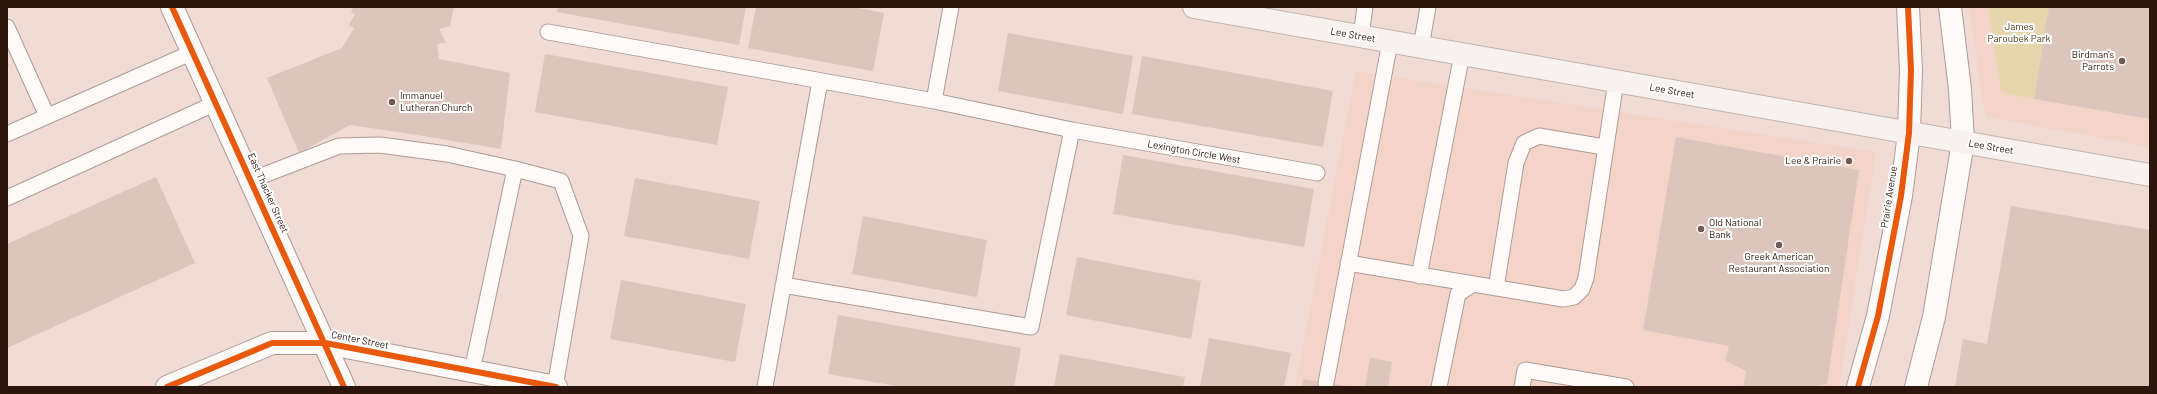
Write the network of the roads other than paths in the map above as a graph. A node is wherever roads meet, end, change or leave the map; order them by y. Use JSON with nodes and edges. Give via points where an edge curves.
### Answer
{"nodes":[{"id":1,"x":172,"y":7,"type":"edge"},
{"id":2,"x":951,"y":7,"type":"edge"},
{"id":3,"x":1194,"y":7,"type":"edge"},
{"id":4,"x":1365,"y":7,"type":"edge"},
{"id":5,"x":1428,"y":7,"type":"edge"},
{"id":6,"x":1908,"y":7,"type":"edge"},
{"id":7,"x":1950,"y":7,"type":"edge"},
{"id":8,"x":1237,"y":11,"type":"edge"},
{"id":9,"x":7,"y":27,"type":"edge"},
{"id":10,"x":548,"y":32,"type":"dead end"},
{"id":11,"x":1361,"y":36,"type":"junction"},
{"id":12,"x":1390,"y":42,"type":"junction"},
{"id":13,"x":1421,"y":47,"type":"junction"},
{"id":14,"x":193,"y":52,"type":"junction"},
{"id":15,"x":1462,"y":54,"type":"junction"},
{"id":16,"x":820,"y":81,"type":"junction"},
{"id":17,"x":1616,"y":81,"type":"junction"},
{"id":18,"x":934,"y":101,"type":"junction"},
{"id":19,"x":216,"y":103,"type":"junction"},
{"id":20,"x":47,"y":116,"type":"junction"},
{"id":21,"x":1072,"y":130,"type":"junction"},
{"id":22,"x":1909,"y":133,"type":"junction"},
{"id":23,"x":7,"y":134,"type":"edge"},
{"id":24,"x":1963,"y":142,"type":"junction"},
{"id":25,"x":1604,"y":147,"type":"junction"},
{"id":26,"x":515,"y":169,"type":"junction"},
{"id":27,"x":1317,"y":174,"type":"dead end"},
{"id":28,"x":2150,"y":175,"type":"edge"},
{"id":29,"x":251,"y":180,"type":"junction"},
{"id":30,"x":7,"y":198,"type":"edge"},
{"id":31,"x":1348,"y":263,"type":"junction"},
{"id":32,"x":1419,"y":276,"type":"junction"},
{"id":33,"x":1473,"y":284,"type":"junction"},
{"id":34,"x":783,"y":285,"type":"junction"},
{"id":35,"x":1496,"y":288,"type":"junction"},
{"id":36,"x":325,"y":343,"type":"junction"},
{"id":37,"x":472,"y":371,"type":"junction"},
{"id":38,"x":1326,"y":383,"type":"dead end"},
{"id":39,"x":167,"y":387,"type":"edge"},
{"id":40,"x":344,"y":387,"type":"edge"},
{"id":41,"x":555,"y":387,"type":"edge"},
{"id":42,"x":765,"y":387,"type":"edge"},
{"id":43,"x":1439,"y":387,"type":"edge"},
{"id":44,"x":1522,"y":387,"type":"edge"},
{"id":45,"x":1626,"y":387,"type":"edge"},
{"id":46,"x":1858,"y":387,"type":"edge"},
{"id":47,"x":1916,"y":387,"type":"edge"}],
"edges":[{"from":1,"to":14,"type":"street","name":"East Thacker Street"},
{"from":2,"to":18,"type":"lane"},
{"from":3,"to":8,"type":"main road","name":"Lee Street"},
{"from":4,"to":11,"type":"lane"},
{"from":5,"to":13,"type":"lane"},
{"from":6,"to":22,"type":"street","name":"Prairie Avenue","via":[[1911,70]]},
{"from":7,"to":24,"type":"street","via":[[1960,89]]},
{"from":8,"to":11,"type":"main road","name":"Lee Street"},
{"from":9,"to":20,"type":"lane"},
{"from":10,"to":16,"type":"lane","name":"Lexington Circle West"},
{"from":11,"to":12,"type":"main road","name":"Lee Street"},
{"from":12,"to":13,"type":"main road","name":"Lee Street"},
{"from":12,"to":31,"type":"lane"},
{"from":13,"to":15,"type":"main road","name":"Lee Street"},
{"from":14,"to":19,"type":"street","name":"East Thacker Street"},
{"from":14,"to":20,"type":"lane"},
{"from":15,"to":17,"type":"main road","name":"Lee Street"},
{"from":15,"to":32,"type":"lane"},
{"from":16,"to":18,"type":"lane","name":"Lexington Circle West"},
{"from":16,"to":34,"type":"lane"},
{"from":17,"to":22,"type":"main road","name":"Lee Street"},
{"from":17,"to":25,"type":"lane"},
{"from":18,"to":21,"type":"lane","name":"Lexington Circle West"},
{"from":19,"to":29,"type":"street","name":"East Thacker Street"},
{"from":19,"to":30,"type":"lane"},
{"from":20,"to":23,"type":"lane"},
{"from":21,"to":27,"type":"lane","name":"Lexington Circle West"},
{"from":21,"to":34,"type":"lane","via":[[1031,328]]},
{"from":22,"to":24,"type":"main road","name":"Lee Street"},
{"from":22,"to":46,"type":"street","name":"Prairie Avenue","via":[[1901,196],[1878,316]]},
{"from":24,"to":28,"type":"main road","name":"Lee Street"},
{"from":24,"to":47,"type":"street","via":[[1934,317]]},
{"from":25,"to":35,"type":"lane","via":[[1539,136],[1524,143],[1516,163]]},
{"from":25,"to":35,"type":"lane","via":[[1586,278],[1582,289],[1574,297],[1563,299]]},
{"from":26,"to":29,"type":"lane","via":[[440,153],[380,145],[339,146]]},
{"from":26,"to":37,"type":"lane"},
{"from":26,"to":41,"type":"lane","via":[[561,181],[581,236]]},
{"from":29,"to":36,"type":"street","name":"East Thacker Street"},
{"from":31,"to":32,"type":"lane"},
{"from":31,"to":38,"type":"lane"},
{"from":32,"to":33,"type":"lane"},
{"from":33,"to":35,"type":"lane"},
{"from":33,"to":43,"type":"lane","via":[[1458,294]]},
{"from":34,"to":42,"type":"lane"},
{"from":36,"to":37,"type":"street","name":"Center Street"},
{"from":36,"to":39,"type":"street","name":"Center Street","via":[[272,343]]},
{"from":36,"to":40,"type":"street","name":"East Thacker Street"},
{"from":37,"to":41,"type":"street","name":"Center Street"},
{"from":44,"to":45,"type":"lane","via":[[1525,370]]}]}
